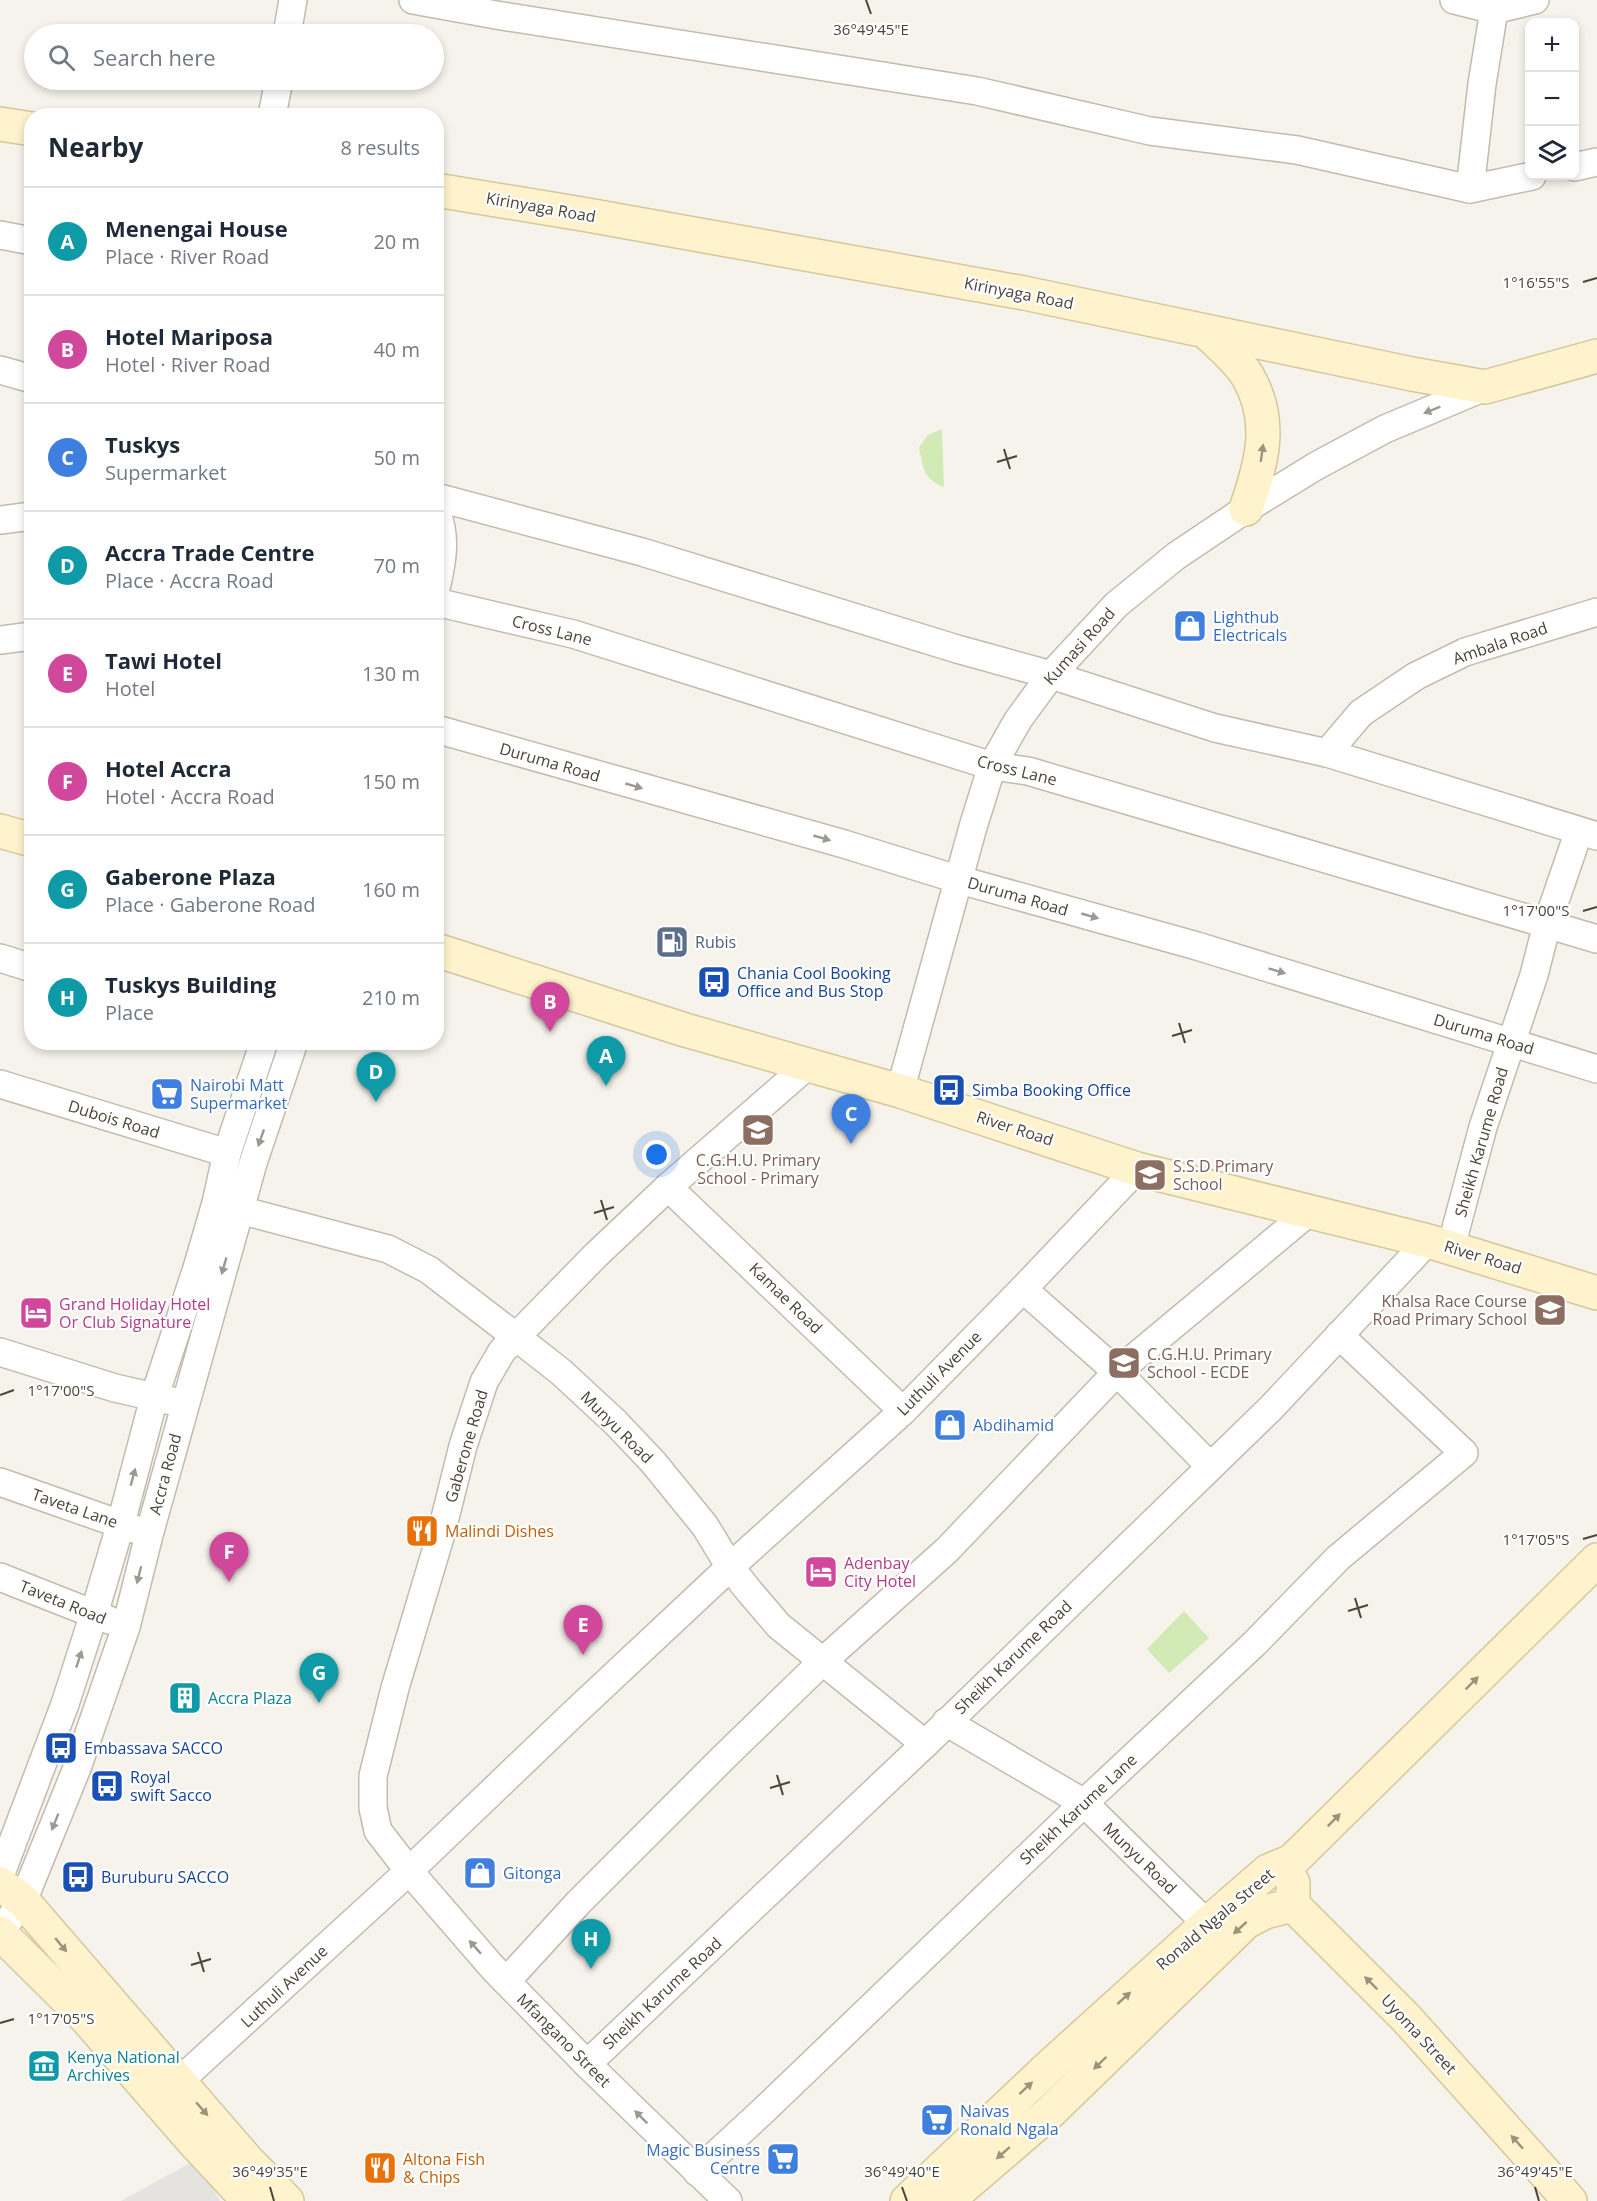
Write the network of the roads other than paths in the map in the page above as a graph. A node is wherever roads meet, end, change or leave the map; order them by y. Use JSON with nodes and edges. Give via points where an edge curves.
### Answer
{"nodes":[{"id":1,"x":293,"y":0,"type":"edge"},
{"id":2,"x":413,"y":0,"type":"edge"},
{"id":3,"x":1454,"y":0,"type":"edge"},
{"id":4,"x":1534,"y":0,"type":"edge"},
{"id":5,"x":1494,"y":10,"type":"junction"},
{"id":6,"x":289,"y":24,"type":"edge"},
{"id":7,"x":277,"y":90,"type":"edge"},
{"id":8,"x":274,"y":108,"type":"edge"},
{"id":9,"x":0,"y":124,"type":"edge"},
{"id":10,"x":24,"y":128,"type":"edge"},
{"id":11,"x":1597,"y":162,"type":"edge"},
{"id":12,"x":1579,"y":165,"type":"edge"},
{"id":13,"x":1525,"y":177,"type":"edge"},
{"id":14,"x":1470,"y":189,"type":"junction"},
{"id":15,"x":444,"y":191,"type":"edge"},
{"id":16,"x":0,"y":235,"type":"edge"},
{"id":17,"x":24,"y":240,"type":"edge"},
{"id":18,"x":1205,"y":331,"type":"junction"},
{"id":19,"x":1597,"y":356,"type":"edge"},
{"id":20,"x":0,"y":370,"type":"edge"},
{"id":21,"x":24,"y":377,"type":"edge"},
{"id":22,"x":1485,"y":387,"type":"junction"},
{"id":23,"x":444,"y":499,"type":"edge"},
{"id":24,"x":1246,"y":509,"type":"junction"},
{"id":25,"x":24,"y":517,"type":"edge"},
{"id":26,"x":0,"y":520,"type":"edge"},
{"id":27,"x":444,"y":604,"type":"edge"},
{"id":28,"x":1597,"y":612,"type":"edge"},
{"id":29,"x":24,"y":637,"type":"edge"},
{"id":30,"x":0,"y":640,"type":"edge"},
{"id":31,"x":1051,"y":675,"type":"junction"},
{"id":32,"x":444,"y":731,"type":"edge"},
{"id":33,"x":1327,"y":753,"type":"junction"},
{"id":34,"x":992,"y":766,"type":"junction"},
{"id":35,"x":0,"y":831,"type":"edge"},
{"id":36,"x":1588,"y":834,"type":"edge"},
{"id":37,"x":24,"y":838,"type":"edge"},
{"id":38,"x":960,"y":880,"type":"junction"},
{"id":39,"x":1547,"y":924,"type":"junction"},
{"id":40,"x":1597,"y":939,"type":"edge"},
{"id":41,"x":444,"y":953,"type":"edge"},
{"id":42,"x":0,"y":958,"type":"edge"},
{"id":43,"x":24,"y":966,"type":"edge"},
{"id":44,"x":1511,"y":1043,"type":"junction"},
{"id":45,"x":261,"y":1050,"type":"edge"},
{"id":46,"x":291,"y":1050,"type":"edge"},
{"id":47,"x":808,"y":1065,"type":"junction"},
{"id":48,"x":1597,"y":1069,"type":"edge"},
{"id":49,"x":0,"y":1084,"type":"edge"},
{"id":50,"x":900,"y":1091,"type":"junction"},
{"id":51,"x":227,"y":1153,"type":"junction"},
{"id":52,"x":1137,"y":1169,"type":"junction"},
{"id":53,"x":668,"y":1187,"type":"junction"},
{"id":54,"x":240,"y":1209,"type":"junction"},
{"id":55,"x":1309,"y":1212,"type":"junction"},
{"id":56,"x":1439,"y":1244,"type":"junction"},
{"id":57,"x":1023,"y":1289,"type":"junction"},
{"id":58,"x":1597,"y":1293,"type":"edge"},
{"id":59,"x":1339,"y":1335,"type":"junction"},
{"id":60,"x":515,"y":1336,"type":"junction"},
{"id":61,"x":0,"y":1352,"type":"edge"},
{"id":62,"x":1117,"y":1372,"type":"junction"},
{"id":63,"x":154,"y":1398,"type":"junction"},
{"id":64,"x":185,"y":1403,"type":"junction"},
{"id":65,"x":903,"y":1411,"type":"junction"},
{"id":66,"x":1210,"y":1466,"type":"junction"},
{"id":67,"x":0,"y":1482,"type":"edge"},
{"id":68,"x":121,"y":1523,"type":"junction"},
{"id":69,"x":149,"y":1535,"type":"junction"},
{"id":70,"x":1597,"y":1560,"type":"edge"},
{"id":71,"x":730,"y":1567,"type":"junction"},
{"id":72,"x":0,"y":1577,"type":"edge"},
{"id":73,"x":94,"y":1614,"type":"junction"},
{"id":74,"x":126,"y":1628,"type":"junction"},
{"id":75,"x":822,"y":1662,"type":"junction"},
{"id":76,"x":946,"y":1722,"type":"junction"},
{"id":77,"x":925,"y":1744,"type":"junction"},
{"id":78,"x":1084,"y":1803,"type":"junction"},
{"id":79,"x":1292,"y":1861,"type":"junction"},
{"id":80,"x":409,"y":1871,"type":"junction"},
{"id":81,"x":0,"y":1876,"type":"edge"},
{"id":82,"x":11,"y":1892,"type":"edge"},
{"id":83,"x":1293,"y":1905,"type":"junction"},
{"id":84,"x":1208,"y":1924,"type":"junction"},
{"id":85,"x":0,"y":1933,"type":"edge"},
{"id":86,"x":504,"y":1979,"type":"junction"},
{"id":87,"x":587,"y":2064,"type":"junction"},
{"id":88,"x":169,"y":2091,"type":"junction"},
{"id":89,"x":697,"y":2172,"type":"junction"},
{"id":90,"x":249,"y":2201,"type":"edge"},
{"id":91,"x":287,"y":2201,"type":"edge"},
{"id":92,"x":728,"y":2201,"type":"edge"},
{"id":93,"x":907,"y":2201,"type":"edge"},
{"id":94,"x":947,"y":2201,"type":"edge"},
{"id":95,"x":1570,"y":2201,"type":"edge"}],
"edges":[{"from":1,"to":6,"type":"street"},
{"from":2,"to":14,"type":"street","via":[[977,91],[1150,131],[1298,150]]},
{"from":3,"to":5,"type":"street"},
{"from":4,"to":5,"type":"street"},
{"from":5,"to":14,"type":"street"},
{"from":7,"to":8,"type":"street"},
{"from":9,"to":10,"type":"street"},
{"from":11,"to":12,"type":"street"},
{"from":13,"to":14,"type":"street"},
{"from":15,"to":18,"type":"street","name":"Kirinyaga Road","via":[[1024,293]]},
{"from":16,"to":17,"type":"street"},
{"from":18,"to":22,"type":"street","name":"Kirinyaga Road"},
{"from":24,"to":18,"type":"street","one_way":true,"via":[[1259,472],[1264,432],[1257,398],[1247,375]]},
{"from":19,"to":22,"type":"street","name":"Kirinyaga Road"},
{"from":20,"to":21,"type":"street"},
{"from":22,"to":24,"type":"street","name":"Kumasi Road","one_way":true,"via":[[1385,429],[1316,465]]},
{"from":23,"to":31,"type":"street","via":[[642,552]]},
{"from":24,"to":31,"type":"street","name":"Kumasi Road","via":[[1176,556],[1116,604]]},
{"from":25,"to":26,"type":"street"},
{"from":27,"to":34,"type":"street","name":"Cross Lane","via":[[573,634]]},
{"from":28,"to":33,"type":"street","name":"Ambala Road","via":[[1465,652],[1416,676],[1361,713]]},
{"from":29,"to":30,"type":"street"},
{"from":31,"to":33,"type":"street","via":[[1215,728]]},
{"from":31,"to":34,"type":"street","name":"Kumasi Road","via":[[1018,720]]},
{"from":32,"to":38,"type":"street","name":"Duruma Road","one_way":true},
{"from":33,"to":36,"type":"street"},
{"from":34,"to":38,"type":"street","name":"Kumasi Road"},
{"from":34,"to":39,"type":"street","name":"Cross Lane","via":[[1039,774]]},
{"from":35,"to":37,"type":"street"},
{"from":36,"to":39,"type":"street","name":"Sheikh Karume Road"},
{"from":38,"to":44,"type":"street","name":"Duruma Road","one_way":true,"via":[[1197,946]]},
{"from":38,"to":50,"type":"street","name":"Kumasi Road"},
{"from":39,"to":40,"type":"street","name":"Cross Lane"},
{"from":39,"to":44,"type":"street","name":"Sheikh Karume Road"},
{"from":41,"to":47,"type":"street","name":"River Road"},
{"from":42,"to":43,"type":"street"},
{"from":44,"to":48,"type":"street","name":"Duruma Road"},
{"from":44,"to":56,"type":"street","name":"Sheikh Karume Road"},
{"from":45,"to":51,"type":"street","name":"Accra Road"},
{"from":46,"to":54,"type":"street","name":"Accra Road","one_way":true},
{"from":47,"to":50,"type":"street","name":"River Road"},
{"from":47,"to":53,"type":"street","name":"Gaberone Road"},
{"from":49,"to":51,"type":"street","name":"Dubois Road"},
{"from":50,"to":52,"type":"street","name":"River Road"},
{"from":51,"to":63,"type":"street","name":"Accra Road","via":[[197,1268]]},
{"from":52,"to":55,"type":"street","name":"River Road"},
{"from":52,"to":57,"type":"street","name":"Luthuli Avenue"},
{"from":53,"to":60,"type":"street","name":"Gaberone Road"},
{"from":53,"to":65,"type":"street","name":"Kamae Road"},
{"from":54,"to":60,"type":"street","name":"Munyu Road","via":[[388,1249],[429,1270]]},
{"from":54,"to":64,"type":"street","name":"Accra Road","one_way":true},
{"from":55,"to":56,"type":"street","name":"River Road"},
{"from":55,"to":62,"type":"street"},
{"from":56,"to":58,"type":"street","name":"River Road"},
{"from":56,"to":59,"type":"street","name":"Sheikh Karume Road"},
{"from":57,"to":62,"type":"street"},
{"from":57,"to":65,"type":"street","name":"Luthuli Avenue"},
{"from":59,"to":66,"type":"street","name":"Sheikh Karume Road"},
{"from":59,"to":78,"type":"street","name":"Sheikh Karume Lane","via":[[1464,1453],[1338,1558],[1255,1643]]},
{"from":60,"to":71,"type":"street","name":"Munyu Road","via":[[561,1372],[653,1462],[705,1526]]},
{"from":60,"to":80,"type":"street","name":"Gaberone Road","via":[[484,1382],[466,1436],[373,1776],[378,1831]]},
{"from":61,"to":63,"type":"street"},
{"from":62,"to":66,"type":"street"},
{"from":62,"to":75,"type":"street","via":[[947,1550]]},
{"from":63,"to":64,"type":"street"},
{"from":68,"to":63,"type":"street","name":"Accra Road","one_way":true},
{"from":64,"to":69,"type":"street","name":"Accra Road"},
{"from":65,"to":71,"type":"street","name":"Luthuli Avenue"},
{"from":66,"to":76,"type":"street","name":"Sheikh Karume Road"},
{"from":67,"to":68,"type":"street","name":"Taveta Lane"},
{"from":68,"to":69,"type":"street","name":"Taveta Lane"},
{"from":68,"to":73,"type":"street","name":"Accra Road"},
{"from":69,"to":74,"type":"street","name":"Accra Road","one_way":true},
{"from":79,"to":70,"type":"street","name":"Ronald Ngala Street","one_way":true},
{"from":71,"to":75,"type":"street","name":"Munyu Road","via":[[779,1626]]},
{"from":71,"to":80,"type":"street"},
{"from":72,"to":73,"type":"street","name":"Taveta Road"},
{"from":73,"to":74,"type":"street","name":"Taveta Road"},
{"from":81,"to":73,"type":"street","name":"Accra Road","one_way":true,"via":[[65,1704]]},
{"from":74,"to":82,"type":"street","name":"Accra Road","one_way":true,"via":[[77,1768]]},
{"from":75,"to":77,"type":"street","name":"Munyu Road"},
{"from":75,"to":86,"type":"street"},
{"from":76,"to":77,"type":"street","name":"Sheikh Karume Road"},
{"from":76,"to":78,"type":"street","name":"Munyu Road"},
{"from":77,"to":87,"type":"street","name":"Sheikh Karume Road"},
{"from":78,"to":84,"type":"street","name":"Munyu Road"},
{"from":78,"to":89,"type":"street","name":"Sheikh Karume Lane"},
{"from":79,"to":83,"type":"street"},
{"from":79,"to":84,"type":"street","name":"Ronald Ngala Street","via":[[1268,1871]]},
{"from":86,"to":80,"type":"street","name":"Mfangano Street","one_way":true},
{"from":80,"to":88,"type":"street","name":"Luthuli Avenue"},
{"from":82,"to":85,"type":"street","name":"Accra Road"},
{"from":82,"to":88,"type":"street","one_way":true},
{"from":83,"to":94,"type":"street","name":"Ronald Ngala Street","one_way":true,"via":[[1246,1922],[1047,2115]]},
{"from":95,"to":83,"type":"street","name":"Uyoma Street","one_way":true,"via":[[1407,2019]]},
{"from":93,"to":84,"type":"street","name":"Ronald Ngala Street","one_way":true},
{"from":85,"to":88,"type":"street","via":[[87,2019]]},
{"from":86,"to":87,"type":"street","name":"Mfangano Street"},
{"from":89,"to":87,"type":"street","name":"Mfangano Street","one_way":true},
{"from":88,"to":90,"type":"street"},
{"from":88,"to":91,"type":"street","one_way":true},
{"from":89,"to":92,"type":"street","name":"Mfangano Street"}]}
